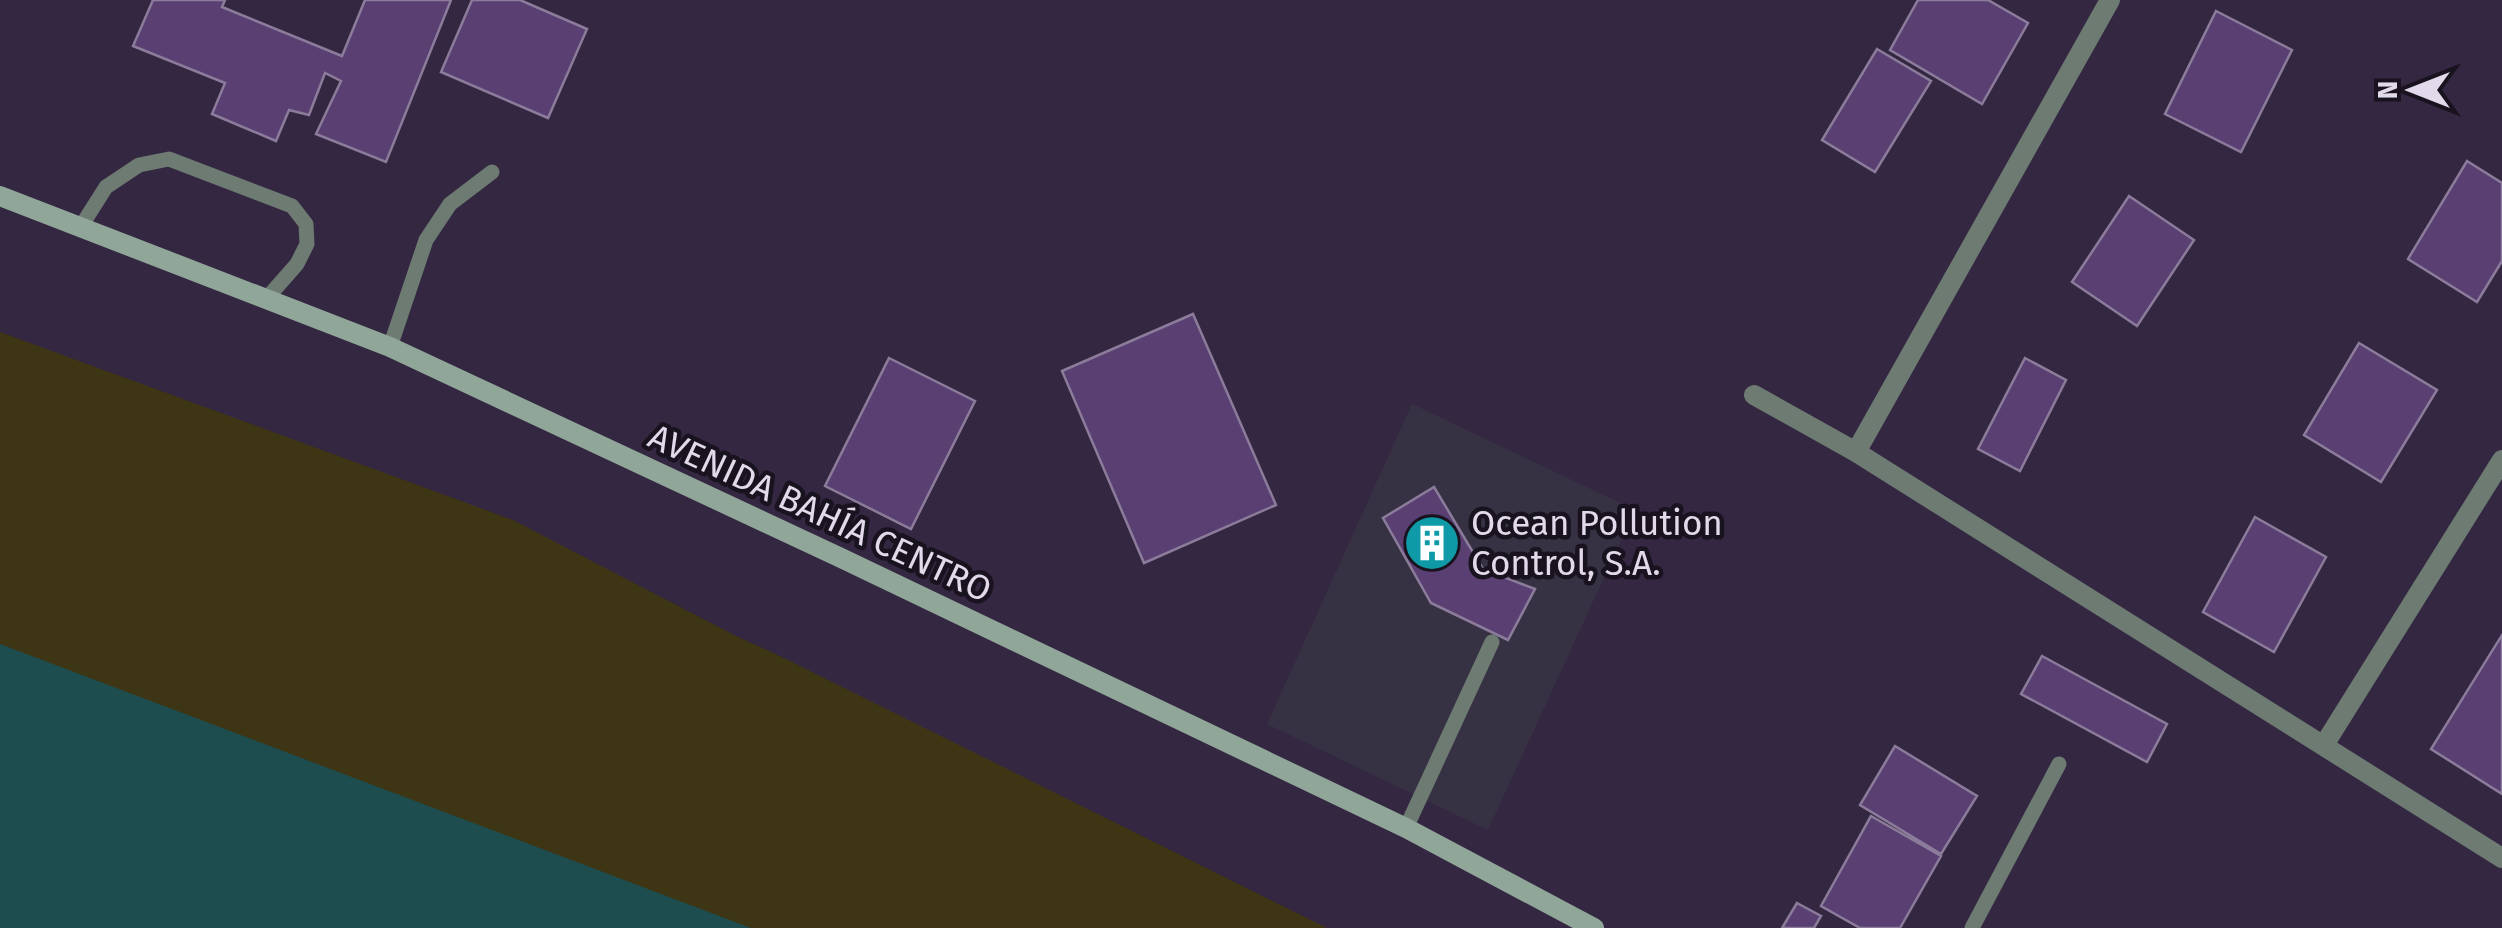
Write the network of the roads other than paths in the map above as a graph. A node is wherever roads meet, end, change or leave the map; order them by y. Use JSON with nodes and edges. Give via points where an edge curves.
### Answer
{"nodes":[{"id":1,"x":2110,"y":0,"type":"edge"},
{"id":2,"x":492,"y":172,"type":"dead end"},
{"id":3,"x":0,"y":196,"type":"edge"},
{"id":4,"x":80,"y":228,"type":"junction"},
{"id":5,"x":267,"y":298,"type":"junction"},
{"id":6,"x":390,"y":347,"type":"junction"},
{"id":7,"x":1754,"y":395,"type":"dead end"},
{"id":8,"x":1856,"y":452,"type":"junction"},
{"id":9,"x":2502,"y":460,"type":"edge"},
{"id":10,"x":1492,"y":642,"type":"dead end"},
{"id":11,"x":2324,"y":745,"type":"junction"},
{"id":12,"x":2059,"y":764,"type":"dead end"},
{"id":13,"x":1406,"y":828,"type":"junction"},
{"id":14,"x":2502,"y":858,"type":"edge"},
{"id":15,"x":1594,"y":928,"type":"edge"},
{"id":16,"x":1972,"y":928,"type":"edge"}],
"edges":[{"from":1,"to":8,"type":"street"},
{"from":2,"to":6,"type":"lane","via":[[450,204],[426,240]]},
{"from":3,"to":4,"type":"main road","name":"AVENIDA BAHÍA CENTRO"},
{"from":4,"to":5,"type":"main road","name":"AVENIDA BAHÍA CENTRO"},
{"from":4,"to":5,"type":"lane","via":[[106,187],[139,165],[169,159],[292,206],[306,224],[307,244],[297,264]]},
{"from":5,"to":6,"type":"main road","name":"AVENIDA BAHÍA CENTRO"},
{"from":6,"to":13,"type":"main road","name":"AVENIDA BAHÍA CENTRO"},
{"from":7,"to":8,"type":"street"},
{"from":8,"to":11,"type":"street"},
{"from":9,"to":11,"type":"street"},
{"from":10,"to":13,"type":"lane"},
{"from":11,"to":14,"type":"street"},
{"from":12,"to":16,"type":"lane"},
{"from":13,"to":15,"type":"main road","name":"AVENIDA BAHÍA CENTRO"}]}
